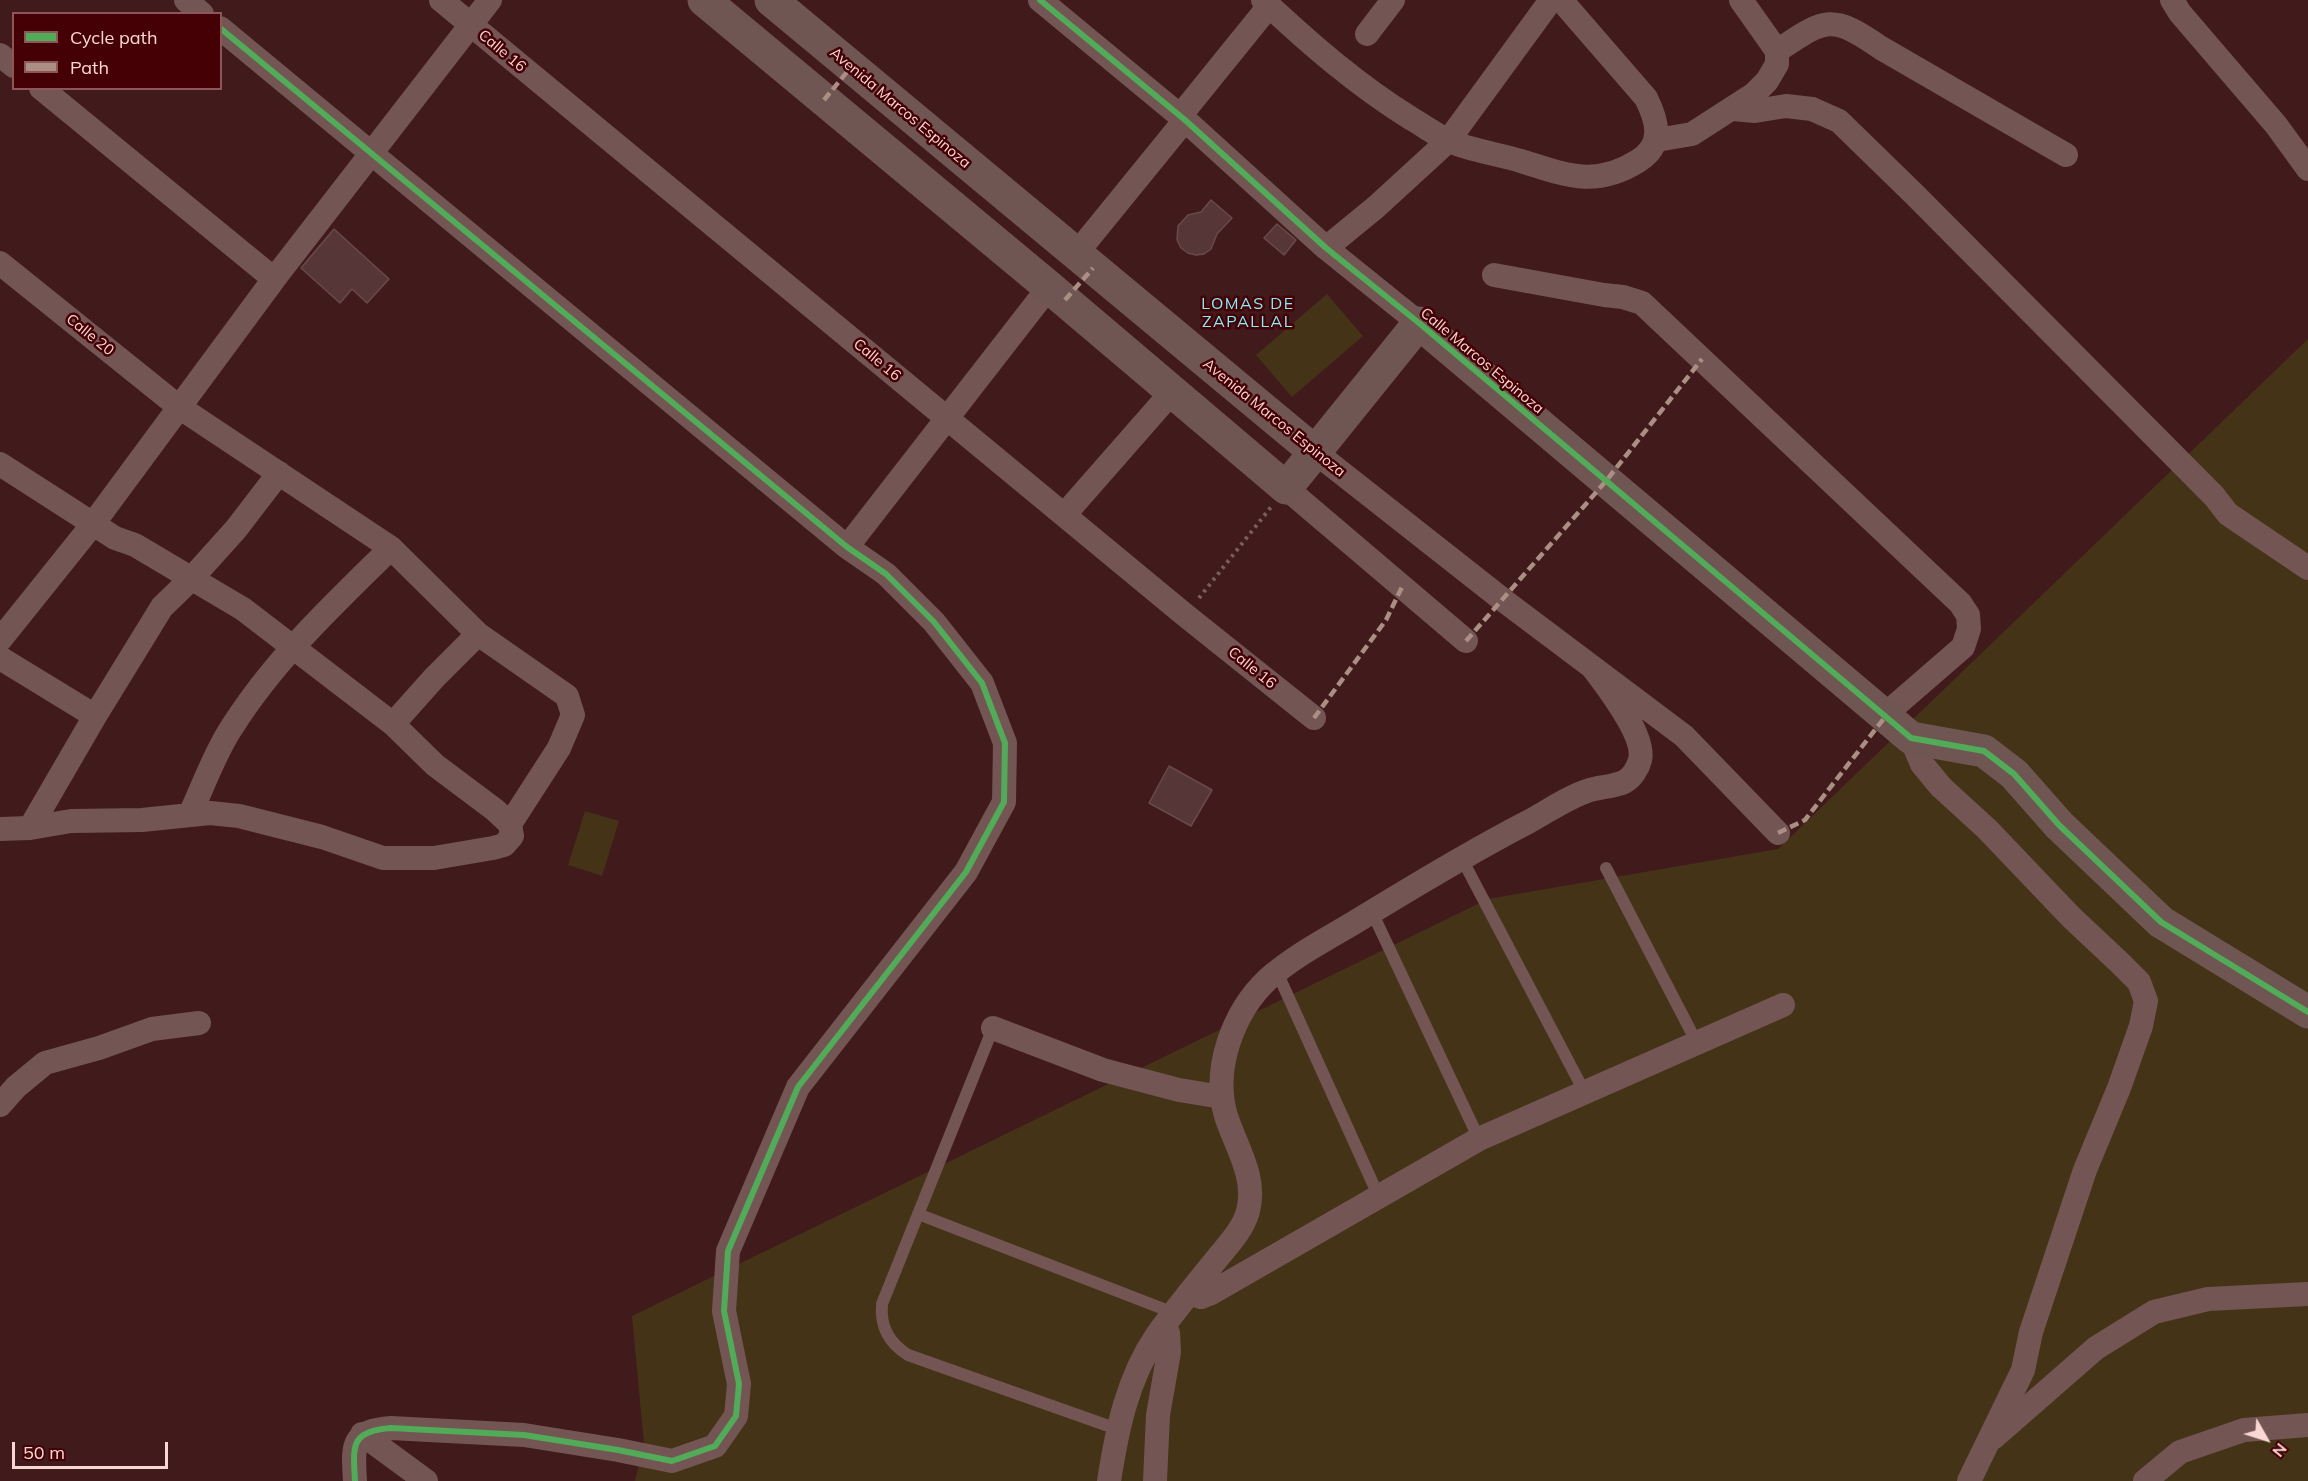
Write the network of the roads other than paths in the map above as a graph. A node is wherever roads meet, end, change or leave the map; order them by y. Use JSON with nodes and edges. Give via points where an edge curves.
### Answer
{"nodes":[{"id":1,"x":186,"y":0,"type":"edge"},
{"id":2,"x":441,"y":0,"type":"edge"},
{"id":3,"x":490,"y":0,"type":"edge"},
{"id":4,"x":704,"y":0,"type":"edge"},
{"id":5,"x":771,"y":0,"type":"edge"},
{"id":6,"x":1040,"y":0,"type":"edge"},
{"id":7,"x":1393,"y":0,"type":"edge"},
{"id":8,"x":1551,"y":0,"type":"edge"},
{"id":9,"x":1561,"y":0,"type":"edge"},
{"id":10,"x":1741,"y":0,"type":"edge"},
{"id":11,"x":2172,"y":0,"type":"edge"},
{"id":12,"x":1266,"y":3,"type":"edge"},
{"id":13,"x":200,"y":12,"type":"edge"},
{"id":14,"x":471,"y":25,"type":"junction"},
{"id":15,"x":222,"y":30,"type":"edge"},
{"id":16,"x":1366,"y":34,"type":"dead end"},
{"id":17,"x":1777,"y":51,"type":"junction"},
{"id":18,"x":0,"y":55,"type":"edge"},
{"id":19,"x":12,"y":64,"type":"edge"},
{"id":20,"x":43,"y":90,"type":"edge"},
{"id":21,"x":1733,"y":109,"type":"junction"},
{"id":22,"x":1182,"y":118,"type":"junction"},
{"id":23,"x":1657,"y":140,"type":"junction"},
{"id":24,"x":1448,"y":141,"type":"junction"},
{"id":25,"x":371,"y":154,"type":"junction"},
{"id":26,"x":2066,"y":155,"type":"dead end"},
{"id":27,"x":2308,"y":169,"type":"edge"},
{"id":28,"x":1326,"y":248,"type":"junction"},
{"id":29,"x":1076,"y":254,"type":"junction"},
{"id":30,"x":0,"y":263,"type":"edge"},
{"id":31,"x":1494,"y":274,"type":"dead end"},
{"id":32,"x":274,"y":279,"type":"junction"},
{"id":33,"x":1049,"y":287,"type":"junction"},
{"id":34,"x":1419,"y":323,"type":"junction"},
{"id":35,"x":1172,"y":392,"type":"junction"},
{"id":36,"x":179,"y":407,"type":"junction"},
{"id":37,"x":946,"y":418,"type":"junction"},
{"id":38,"x":1315,"y":452,"type":"junction"},
{"id":39,"x":0,"y":464,"type":"edge"},
{"id":40,"x":279,"y":473,"type":"junction"},
{"id":41,"x":1286,"y":488,"type":"junction"},
{"id":42,"x":1065,"y":514,"type":"junction"},
{"id":43,"x":93,"y":524,"type":"junction"},
{"id":44,"x":847,"y":547,"type":"junction"},
{"id":45,"x":391,"y":548,"type":"junction"},
{"id":46,"x":2308,"y":568,"type":"edge"},
{"id":47,"x":192,"y":578,"type":"junction"},
{"id":48,"x":478,"y":634,"type":"junction"},
{"id":49,"x":0,"y":640,"type":"edge"},
{"id":50,"x":1466,"y":641,"type":"dead end"},
{"id":51,"x":292,"y":646,"type":"junction"},
{"id":52,"x":0,"y":658,"type":"edge"},
{"id":53,"x":1593,"y":668,"type":"junction"},
{"id":54,"x":95,"y":716,"type":"junction"},
{"id":55,"x":1886,"y":717,"type":"junction"},
{"id":56,"x":1314,"y":718,"type":"dead end"},
{"id":57,"x":393,"y":724,"type":"junction"},
{"id":58,"x":1911,"y":738,"type":"junction"},
{"id":59,"x":190,"y":814,"type":"junction"},
{"id":60,"x":510,"y":824,"type":"junction"},
{"id":61,"x":30,"y":828,"type":"junction"},
{"id":62,"x":0,"y":829,"type":"edge"},
{"id":63,"x":1778,"y":833,"type":"dead end"},
{"id":64,"x":1461,"y":857,"type":"junction"},
{"id":65,"x":1606,"y":868,"type":"dead end"},
{"id":66,"x":1372,"y":912,"type":"junction"},
{"id":67,"x":1277,"y":972,"type":"junction"},
{"id":68,"x":1783,"y":1005,"type":"dead end"},
{"id":69,"x":2308,"y":1012,"type":"edge"},
{"id":70,"x":200,"y":1023,"type":"dead end"},
{"id":71,"x":993,"y":1028,"type":"joint"},
{"id":72,"x":1697,"y":1043,"type":"junction"},
{"id":73,"x":1585,"y":1093,"type":"junction"},
{"id":74,"x":1222,"y":1097,"type":"junction"},
{"id":75,"x":0,"y":1105,"type":"edge"},
{"id":76,"x":1479,"y":1139,"type":"junction"},
{"id":77,"x":1379,"y":1197,"type":"junction"},
{"id":78,"x":918,"y":1214,"type":"junction"},
{"id":79,"x":1189,"y":1293,"type":"junction"},
{"id":80,"x":2308,"y":1294,"type":"edge"},
{"id":81,"x":1169,"y":1320,"type":"junction"},
{"id":82,"x":2308,"y":1425,"type":"edge"},
{"id":83,"x":1117,"y":1429,"type":"junction"},
{"id":84,"x":362,"y":1434,"type":"junction"},
{"id":85,"x":1988,"y":1442,"type":"junction"},
{"id":86,"x":355,"y":1481,"type":"edge"},
{"id":87,"x":426,"y":1481,"type":"edge"},
{"id":88,"x":1108,"y":1481,"type":"edge"},
{"id":89,"x":1155,"y":1481,"type":"edge"},
{"id":90,"x":1969,"y":1481,"type":"edge"},
{"id":91,"x":2145,"y":1481,"type":"edge"}],
"edges":[{"from":1,"to":13,"type":"street"},
{"from":2,"to":14,"type":"street","name":"Calle 16"},
{"from":3,"to":14,"type":"street"},
{"from":4,"to":33,"type":"street"},
{"from":5,"to":29,"type":"street","name":"Avenida Marcos Espinoza"},
{"from":6,"to":22,"type":"street","name":"Calle Marcos Espinoza"},
{"from":7,"to":16,"type":"street"},
{"from":8,"to":24,"type":"street"},
{"from":9,"to":23,"type":"street","via":[[1646,98],[1654,115]]},
{"from":10,"to":17,"type":"street"},
{"from":11,"to":27,"type":"street"},
{"from":12,"to":22,"type":"street"},
{"from":12,"to":24,"type":"street","via":[[1340,69]]},
{"from":14,"to":25,"type":"street"},
{"from":14,"to":37,"type":"street","name":"Calle 16"},
{"from":15,"to":25,"type":"street"},
{"from":17,"to":21,"type":"street","via":[[1777,64],[1767,81]]},
{"from":17,"to":26,"type":"street","via":[[1815,26],[1834,22],[1855,29]]},
{"from":18,"to":19,"type":"street"},
{"from":20,"to":32,"type":"street"},
{"from":21,"to":23,"type":"street","via":[[1692,134]]},
{"from":21,"to":46,"type":"street","via":[[1755,111],[1786,106],[1812,109],[1839,121],[2074,354],[2228,514]]},
{"from":22,"to":28,"type":"street","name":"Calle Marcos Espinoza"},
{"from":22,"to":29,"type":"street"},
{"from":23,"to":24,"type":"street","via":[[1649,154],[1628,167],[1591,178],[1561,174]]},
{"from":24,"to":28,"type":"street"},
{"from":25,"to":32,"type":"street"},
{"from":25,"to":44,"type":"street"},
{"from":28,"to":34,"type":"street","name":"Calle Marcos Espinoza"},
{"from":29,"to":38,"type":"street","name":"Avenida Marcos Espinoza"},
{"from":30,"to":36,"type":"street","name":"Calle 20"},
{"from":31,"to":55,"type":"street","via":[[1642,303],[1960,603],[1968,615],[1969,628],[1963,647]]},
{"from":32,"to":36,"type":"street"},
{"from":33,"to":35,"type":"street"},
{"from":33,"to":37,"type":"street"},
{"from":34,"to":38,"type":"street"},
{"from":34,"to":55,"type":"street","name":"Calle Marcos Espinoza"},
{"from":35,"to":41,"type":"street"},
{"from":35,"to":42,"type":"street"},
{"from":36,"to":40,"type":"street","name":"Calle 20"},
{"from":36,"to":43,"type":"street"},
{"from":37,"to":42,"type":"street","name":"Calle 16"},
{"from":37,"to":44,"type":"street"},
{"from":38,"to":41,"type":"street"},
{"from":38,"to":53,"type":"street","name":"Avenida Marcos Espinoza"},
{"from":39,"to":43,"type":"street"},
{"from":40,"to":45,"type":"street","name":"Calle 20"},
{"from":40,"to":47,"type":"street","via":[[236,530]]},
{"from":41,"to":50,"type":"street"},
{"from":42,"to":56,"type":"street","name":"Calle 16"},
{"from":43,"to":47,"type":"street"},
{"from":43,"to":49,"type":"street"},
{"from":44,"to":84,"type":"street","via":[[886,574],[926,614],[982,684],[1005,743],[1004,802],[966,872],[798,1087],[728,1251],[724,1311],[739,1384],[736,1416],[715,1446],[672,1461],[524,1435],[391,1428]]},
{"from":45,"to":48,"type":"street","name":"Calle 20"},
{"from":45,"to":51,"type":"street"},
{"from":47,"to":51,"type":"street","via":[[243,609]]},
{"from":47,"to":54,"type":"street","via":[[162,607]]},
{"from":48,"to":57,"type":"street"},
{"from":48,"to":60,"type":"street","name":"Calle 20","via":[[567,696],[573,715],[559,748]]},
{"from":51,"to":57,"type":"street"},
{"from":51,"to":59,"type":"street","via":[[231,728]]},
{"from":52,"to":54,"type":"street"},
{"from":53,"to":63,"type":"street","name":"Avenida Marcos Espinoza","via":[[1684,736]]},
{"from":53,"to":64,"type":"street","via":[[1638,741],[1641,759],[1636,771],[1625,782],[1586,791]]},
{"from":54,"to":61,"type":"street"},
{"from":55,"to":58,"type":"street","name":"Calle Marcos Espinoza"},
{"from":57,"to":60,"type":"street","via":[[435,765]]},
{"from":58,"to":69,"type":"street","via":[[1984,751],[2013,774],[2059,825],[2161,922]]},
{"from":58,"to":85,"type":"street","via":[[1922,764],[1941,788],[2139,982],[2146,1001],[2119,1088],[2081,1181],[2031,1332],[2023,1370]]},
{"from":59,"to":60,"type":"street","name":"Calle 20","via":[[239,816],[322,837],[383,858],[434,858],[504,845],[512,836]]},
{"from":59,"to":61,"type":"street"},
{"from":61,"to":62,"type":"street"},
{"from":64,"to":66,"type":"street"},
{"from":64,"to":73,"type":"lane"},
{"from":65,"to":72,"type":"lane"},
{"from":66,"to":67,"type":"street"},
{"from":66,"to":76,"type":"lane"},
{"from":67,"to":74,"type":"street","via":[[1256,991],[1235,1025],[1224,1062]]},
{"from":67,"to":77,"type":"lane"},
{"from":68,"to":72,"type":"street"},
{"from":70,"to":75,"type":"street","via":[[152,1029],[45,1063]]},
{"from":71,"to":74,"type":"street","via":[[1103,1070]]},
{"from":71,"to":78,"type":"lane"},
{"from":72,"to":73,"type":"street"},
{"from":73,"to":76,"type":"street"},
{"from":74,"to":79,"type":"street","via":[[1249,1178],[1250,1202],[1238,1232]]},
{"from":76,"to":77,"type":"street"},
{"from":77,"to":79,"type":"street","via":[[1211,1293],[1201,1297]]},
{"from":78,"to":81,"type":"lane"},
{"from":78,"to":83,"type":"lane","via":[[882,1304],[883,1321],[891,1340],[908,1355]]},
{"from":79,"to":81,"type":"street"},
{"from":80,"to":85,"type":"street","via":[[2208,1299],[2154,1312],[2096,1348]]},
{"from":81,"to":83,"type":"street","via":[[1145,1354]]},
{"from":81,"to":89,"type":"street"},
{"from":82,"to":91,"type":"street","via":[[2244,1430],[2180,1452]]},
{"from":83,"to":88,"type":"street"},
{"from":84,"to":86,"type":"street","via":[[353,1451]]},
{"from":84,"to":87,"type":"street"},
{"from":85,"to":90,"type":"street"}]}
